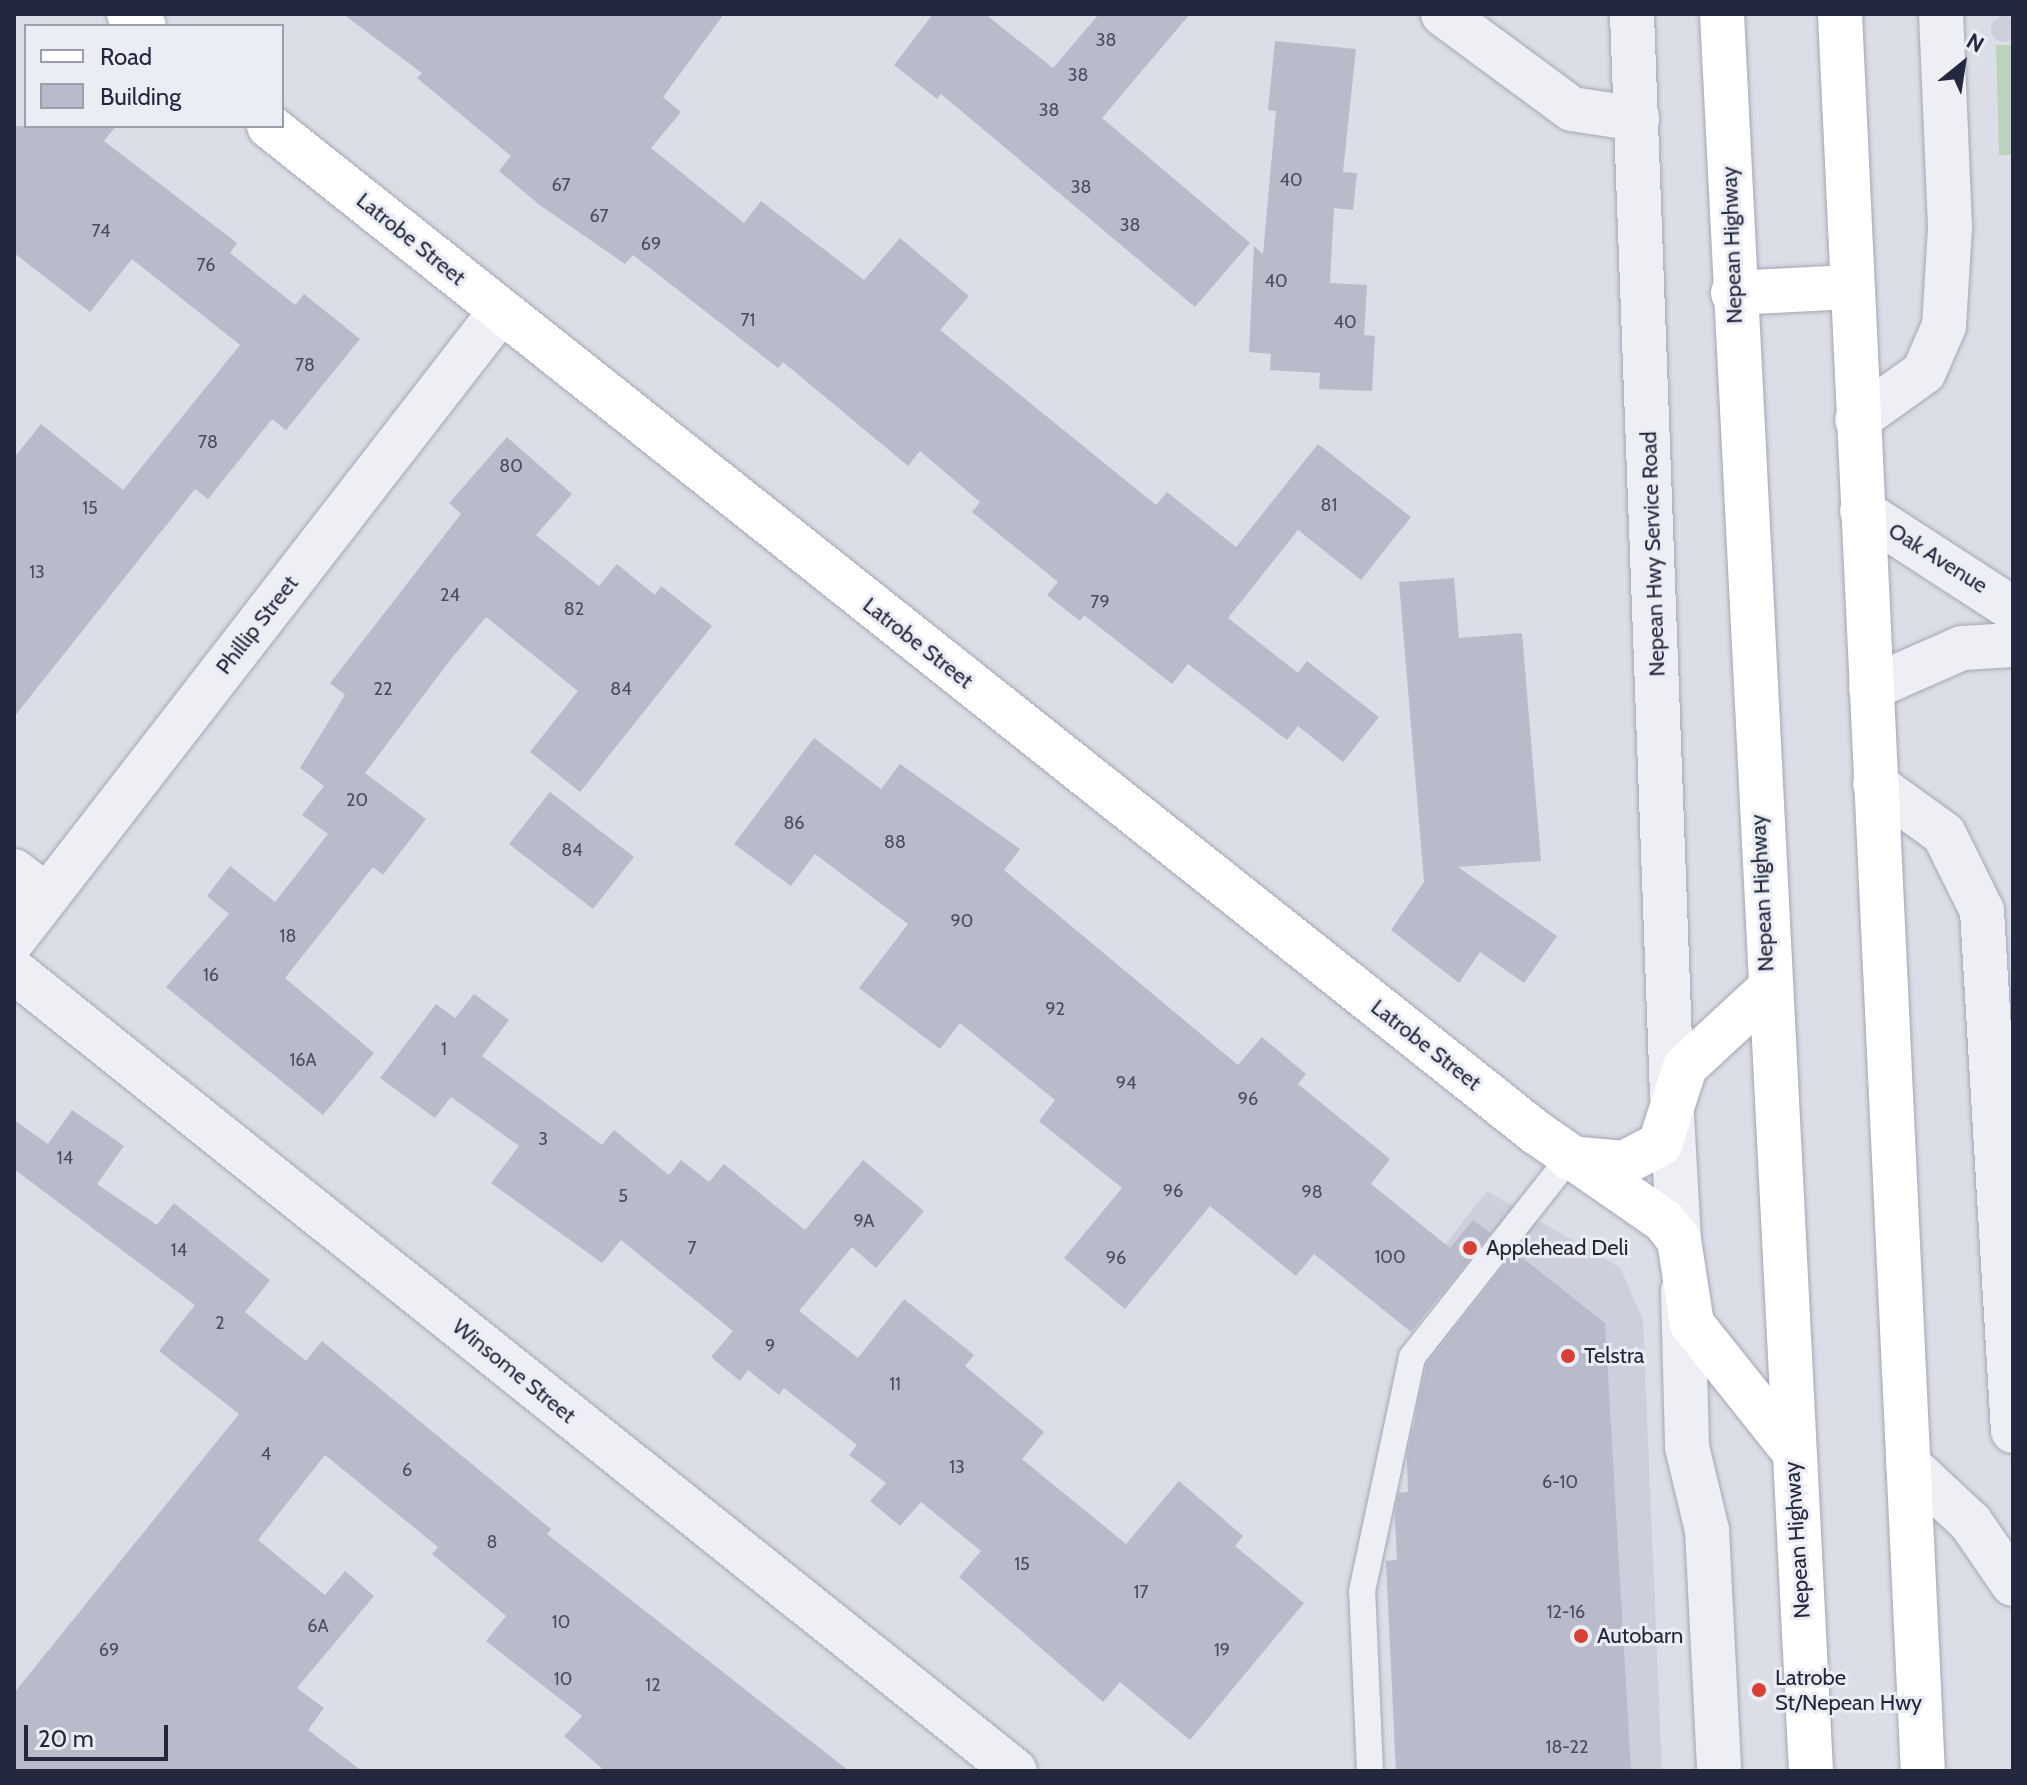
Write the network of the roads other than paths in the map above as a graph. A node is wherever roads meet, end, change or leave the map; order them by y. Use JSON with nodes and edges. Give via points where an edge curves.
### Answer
{"nodes":[{"id":1,"x":1443,"y":14,"type":"edge"},
{"id":2,"x":1632,"y":14,"type":"edge"},
{"id":3,"x":1722,"y":14,"type":"edge"},
{"id":4,"x":1840,"y":14,"type":"edge"},
{"id":5,"x":1941,"y":14,"type":"edge"},
{"id":6,"x":1637,"y":119,"type":"junction"},
{"id":7,"x":272,"y":128,"type":"edge"},
{"id":8,"x":1851,"y":287,"type":"junction"},
{"id":9,"x":1733,"y":293,"type":"junction"},
{"id":10,"x":501,"y":311,"type":"junction"},
{"id":11,"x":1857,"y":420,"type":"junction"},
{"id":12,"x":1862,"y":511,"type":"junction"},
{"id":13,"x":2013,"y":609,"type":"edge"},
{"id":14,"x":2013,"y":645,"type":"edge"},
{"id":15,"x":1871,"y":688,"type":"junction"},
{"id":16,"x":1875,"y":784,"type":"junction"},
{"id":17,"x":30,"y":884,"type":"edge"},
{"id":18,"x":14,"y":939,"type":"edge"},
{"id":19,"x":14,"y":971,"type":"edge"},
{"id":20,"x":1767,"y":991,"type":"junction"},
{"id":21,"x":1672,"y":1105,"type":"junction"},
{"id":22,"x":1569,"y":1158,"type":"junction"},
{"id":23,"x":1679,"y":1240,"type":"junction"},
{"id":24,"x":2007,"y":1246,"type":"edge"},
{"id":25,"x":1683,"y":1291,"type":"junction"},
{"id":26,"x":2013,"y":1431,"type":"edge"},
{"id":27,"x":1791,"y":1448,"type":"junction"},
{"id":28,"x":1908,"y":1464,"type":"junction"},
{"id":29,"x":2013,"y":1584,"type":"edge"},
{"id":30,"x":1015,"y":1771,"type":"edge"},
{"id":31,"x":1370,"y":1771,"type":"edge"},
{"id":32,"x":1719,"y":1771,"type":"edge"},
{"id":33,"x":1811,"y":1771,"type":"edge"},
{"id":34,"x":1923,"y":1771,"type":"edge"}],
"edges":[{"from":1,"to":6,"type":"street","via":[[1572,109]]},
{"from":2,"to":6,"type":"street","name":"Nepean Hwy Service Road"},
{"from":3,"to":9,"type":"main road","name":"Nepean Highway"},
{"from":4,"to":8,"type":"main road"},
{"from":5,"to":11,"type":"street","via":[[1950,280],[1935,350],[1906,391]]},
{"from":6,"to":21,"type":"street","name":"Nepean Hwy Service Road"},
{"from":7,"to":10,"type":"main road","name":"Latrobe Street"},
{"from":8,"to":9,"type":"main road"},
{"from":8,"to":11,"type":"main road"},
{"from":9,"to":20,"type":"main road","name":"Nepean Highway"},
{"from":10,"to":17,"type":"street","name":"Phillip Street"},
{"from":10,"to":22,"type":"main road","name":"Latrobe Street"},
{"from":11,"to":12,"type":"main road"},
{"from":12,"to":13,"type":"street","name":"Oak Avenue"},
{"from":12,"to":15,"type":"main road"},
{"from":14,"to":15,"type":"street","via":[[1962,648]]},
{"from":15,"to":16,"type":"main road"},
{"from":16,"to":24,"type":"street","via":[[1944,834],[1982,911]]},
{"from":16,"to":28,"type":"main road"},
{"from":17,"to":18,"type":"street","name":"Phillip Street"},
{"from":19,"to":30,"type":"street","name":"Winsome Street"},
{"from":20,"to":21,"type":"main road","via":[[1694,1058]]},
{"from":20,"to":27,"type":"main road","name":"Nepean Highway"},
{"from":21,"to":22,"type":"main road","name":"Latrobe Street","via":[[1664,1139],[1640,1159],[1609,1165]]},
{"from":21,"to":23,"type":"street","name":"Nepean Hwy Service Road"},
{"from":22,"to":23,"type":"main road","name":"Latrobe Street","via":[[1664,1221]]},
{"from":22,"to":31,"type":"lane","via":[[1412,1357],[1362,1591]]},
{"from":23,"to":25,"type":"main road"},
{"from":24,"to":26,"type":"street"},
{"from":25,"to":27,"type":"main road","via":[[1696,1331]]},
{"from":25,"to":32,"type":"street","via":[[1687,1447],[1707,1530]]},
{"from":27,"to":33,"type":"main road","name":"Nepean Highway"},
{"from":28,"to":29,"type":"street","via":[[1971,1523]]},
{"from":28,"to":34,"type":"main road"}]}
